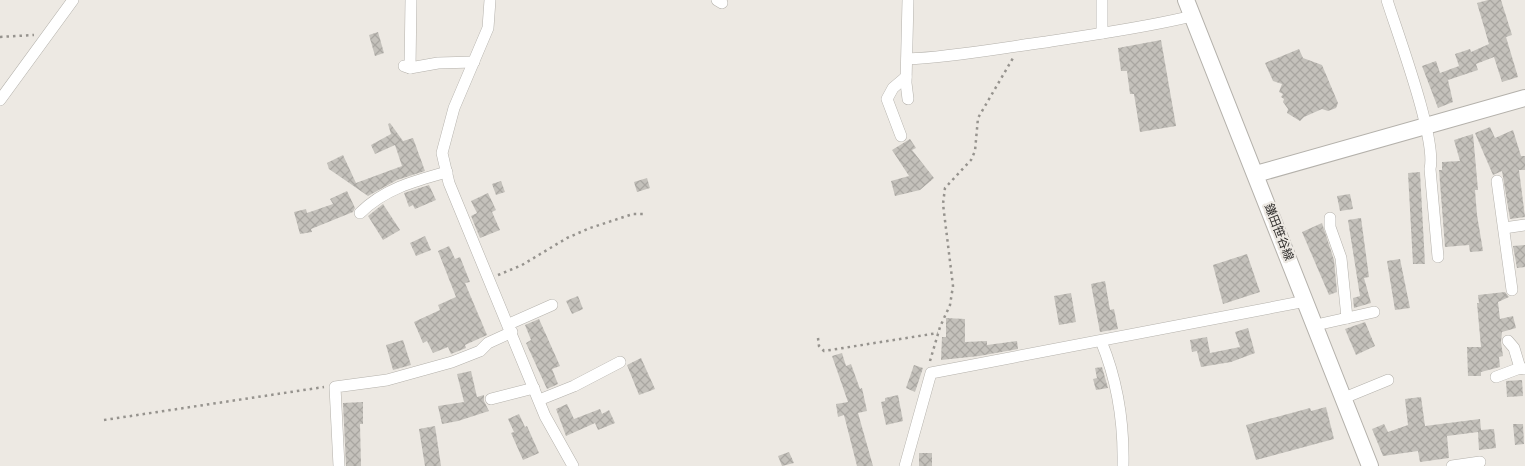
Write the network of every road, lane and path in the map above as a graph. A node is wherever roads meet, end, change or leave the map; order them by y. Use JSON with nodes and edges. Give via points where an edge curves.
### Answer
{"nodes":[{"id":1,"x":73,"y":0,"type":"edge"},
{"id":2,"x":411,"y":0,"type":"edge"},
{"id":3,"x":490,"y":0,"type":"edge"},
{"id":4,"x":908,"y":0,"type":"edge"},
{"id":5,"x":1102,"y":0,"type":"edge"},
{"id":6,"x":1186,"y":0,"type":"edge"},
{"id":7,"x":1387,"y":0,"type":"edge"},
{"id":8,"x":1192,"y":16,"type":"junction"},
{"id":9,"x":1102,"y":33,"type":"junction"},
{"id":10,"x":48,"y":34,"type":"junction"},
{"id":11,"x":0,"y":37,"type":"edge"},
{"id":12,"x":1020,"y":45,"type":"junction"},
{"id":13,"x":907,"y":59,"type":"junction"},
{"id":14,"x":474,"y":62,"type":"junction"},
{"id":15,"x":906,"y":77,"type":"junction"},
{"id":16,"x":1525,"y":98,"type":"edge"},
{"id":17,"x":908,"y":99,"type":"dead end"},
{"id":18,"x":0,"y":100,"type":"edge"},
{"id":19,"x":1426,"y":126,"type":"junction"},
{"id":20,"x":901,"y":136,"type":"dead end"},
{"id":21,"x":447,"y":172,"type":"junction"},
{"id":22,"x":1256,"y":174,"type":"junction"},
{"id":23,"x":1497,"y":181,"type":"dead end"},
{"id":24,"x":360,"y":213,"type":"dead end"},
{"id":25,"x":646,"y":214,"type":"dead end"},
{"id":26,"x":1330,"y":218,"type":"dead end"},
{"id":27,"x":1525,"y":225,"type":"edge"},
{"id":28,"x":1504,"y":228,"type":"junction"},
{"id":29,"x":1438,"y":257,"type":"dead end"},
{"id":30,"x":490,"y":278,"type":"junction"},
{"id":31,"x":1512,"y":290,"type":"dead end"},
{"id":32,"x":1306,"y":301,"type":"junction"},
{"id":33,"x":552,"y":305,"type":"dead end"},
{"id":34,"x":1374,"y":312,"type":"dead end"},
{"id":35,"x":1347,"y":318,"type":"junction"},
{"id":36,"x":1316,"y":325,"type":"junction"},
{"id":37,"x":510,"y":328,"type":"junction"},
{"id":38,"x":938,"y":333,"type":"junction"},
{"id":39,"x":818,"y":338,"type":"dead end"},
{"id":40,"x":1101,"y":341,"type":"junction"},
{"id":41,"x":1508,"y":341,"type":"dead end"},
{"id":42,"x":620,"y":362,"type":"dead end"},
{"id":43,"x":1522,"y":368,"type":"edge"},
{"id":44,"x":931,"y":373,"type":"junction"},
{"id":45,"x":1496,"y":377,"type":"dead end"},
{"id":46,"x":1388,"y":380,"type":"dead end"},
{"id":47,"x":336,"y":387,"type":"junction"},
{"id":48,"x":534,"y":388,"type":"junction"},
{"id":49,"x":1344,"y":398,"type":"junction"},
{"id":50,"x":491,"y":399,"type":"dead end"},
{"id":51,"x":539,"y":400,"type":"junction"},
{"id":52,"x":104,"y":420,"type":"dead end"},
{"id":53,"x":1480,"y":462,"type":"dead end"},
{"id":54,"x":339,"y":466,"type":"edge"},
{"id":55,"x":573,"y":466,"type":"edge"},
{"id":56,"x":905,"y":466,"type":"edge"},
{"id":57,"x":1123,"y":466,"type":"edge"},
{"id":58,"x":1370,"y":466,"type":"edge"},
{"id":59,"x":1452,"y":466,"type":"edge"}],
"edges":[{"from":1,"to":10,"type":"street"},
{"from":2,"to":14,"type":"street","via":[[407,67]]},
{"from":3,"to":14,"type":"street","via":[[488,28]]},
{"from":4,"to":13,"type":"street"},
{"from":5,"to":9,"type":"street"},
{"from":6,"to":8,"type":"street","name":"鎌田笹谷線"},
{"from":7,"to":19,"type":"street"},
{"from":8,"to":9,"type":"street"},
{"from":8,"to":22,"type":"street","name":"鎌田笹谷線"},
{"from":9,"to":12,"type":"street"},
{"from":10,"to":11,"type":"path"},
{"from":10,"to":18,"type":"street"},
{"from":12,"to":13,"type":"street","via":[[939,58]]},
{"from":12,"to":38,"type":"path","via":[[978,118],[971,160],[945,188],[943,204],[953,286],[950,305]]},
{"from":13,"to":15,"type":"street"},
{"from":14,"to":21,"type":"street","via":[[454,108],[442,153]]},
{"from":15,"to":17,"type":"street"},
{"from":15,"to":20,"type":"street","via":[[893,88],[887,99]]},
{"from":16,"to":19,"type":"street"},
{"from":19,"to":22,"type":"street"},
{"from":19,"to":29,"type":"street","via":[[1432,160],[1430,169]]},
{"from":21,"to":24,"type":"street","via":[[396,188],[374,199]]},
{"from":21,"to":30,"type":"street"},
{"from":22,"to":32,"type":"street","name":"鎌田笹谷線"},
{"from":23,"to":28,"type":"street"},
{"from":25,"to":30,"type":"path","via":[[633,214],[590,228],[522,265]]},
{"from":26,"to":35,"type":"street","via":[[1341,258]]},
{"from":27,"to":28,"type":"street"},
{"from":28,"to":31,"type":"street"},
{"from":30,"to":37,"type":"street"},
{"from":32,"to":36,"type":"street","name":"鎌田笹谷線"},
{"from":32,"to":40,"type":"street"},
{"from":33,"to":37,"type":"street"},
{"from":34,"to":35,"type":"street"},
{"from":35,"to":36,"type":"street"},
{"from":36,"to":49,"type":"street","name":"鎌田笹谷線"},
{"from":37,"to":47,"type":"street","via":[[480,351],[452,362],[388,380]]},
{"from":37,"to":48,"type":"street"},
{"from":38,"to":39,"type":"path","via":[[824,351]]},
{"from":38,"to":44,"type":"path","via":[[929,358]]},
{"from":40,"to":44,"type":"street"},
{"from":40,"to":57,"type":"street","via":[[1118,392],[1124,433]]},
{"from":41,"to":43,"type":"street"},
{"from":42,"to":51,"type":"street"},
{"from":43,"to":45,"type":"street"},
{"from":44,"to":56,"type":"street"},
{"from":46,"to":49,"type":"street"},
{"from":47,"to":52,"type":"path"},
{"from":47,"to":54,"type":"street"},
{"from":48,"to":50,"type":"street"},
{"from":48,"to":51,"type":"street"},
{"from":49,"to":58,"type":"street","name":"鎌田笹谷線"},
{"from":51,"to":55,"type":"street"},
{"from":53,"to":59,"type":"street"}]}
